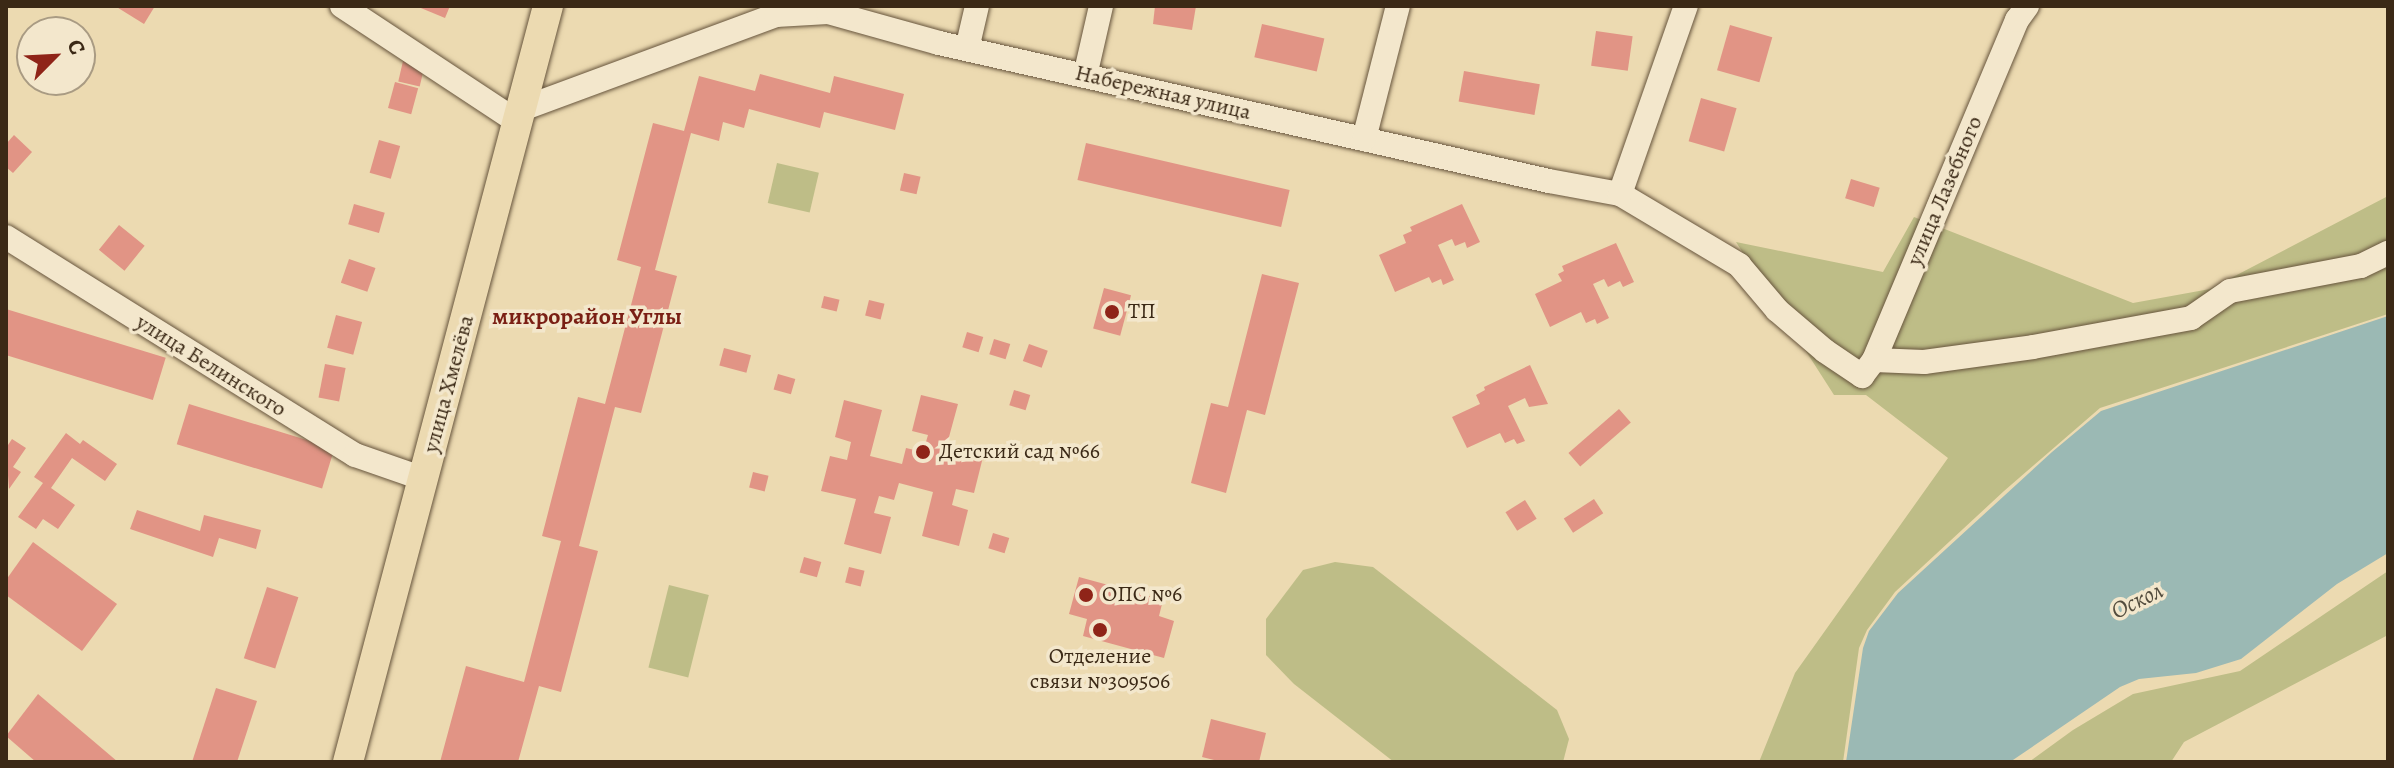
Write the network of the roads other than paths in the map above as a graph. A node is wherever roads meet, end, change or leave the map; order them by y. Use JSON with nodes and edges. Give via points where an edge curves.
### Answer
{"nodes":[{"id":1,"x":342,"y":6,"type":"edge"},
{"id":2,"x":548,"y":6,"type":"edge"},
{"id":3,"x":977,"y":6,"type":"edge"},
{"id":4,"x":1101,"y":6,"type":"edge"},
{"id":5,"x":1398,"y":6,"type":"edge"},
{"id":6,"x":1686,"y":6,"type":"edge"},
{"id":7,"x":2027,"y":6,"type":"edge"},
{"id":8,"x":967,"y":49,"type":"junction"},
{"id":9,"x":1085,"y":76,"type":"junction"},
{"id":10,"x":520,"y":116,"type":"junction"},
{"id":11,"x":1364,"y":139,"type":"junction"},
{"id":12,"x":1620,"y":194,"type":"junction"},
{"id":13,"x":6,"y":237,"type":"edge"},
{"id":14,"x":2388,"y":253,"type":"edge"},
{"id":15,"x":1868,"y":368,"type":"junction"},
{"id":16,"x":424,"y":479,"type":"junction"},
{"id":17,"x":348,"y":762,"type":"edge"}],
"edges":[{"from":1,"to":10,"type":"street"},
{"from":2,"to":10,"type":"main road","name":"улица Хмелёва"},
{"from":3,"to":8,"type":"street"},
{"from":4,"to":9,"type":"street"},
{"from":5,"to":11,"type":"street"},
{"from":6,"to":12,"type":"street"},
{"from":7,"to":15,"type":"street","name":"улица Лазебного"},
{"from":8,"to":9,"type":"street","name":"Набережная улица"},
{"from":8,"to":10,"type":"street","name":"Набережная улица","via":[[828,12],[776,15]]},
{"from":9,"to":11,"type":"street","name":"Набережная улица"},
{"from":10,"to":16,"type":"main road","name":"улица Хмелёва"},
{"from":11,"to":12,"type":"street","name":"Набережная улица"},
{"from":12,"to":15,"type":"street","name":"Набережная улица","via":[[1739,265],[1777,310],[1825,351]]},
{"from":13,"to":16,"type":"street","name":"улица Белинского","via":[[355,455]]},
{"from":14,"to":15,"type":"street","via":[[2361,266],[2230,291],[2191,318]]},
{"from":16,"to":17,"type":"main road","name":"улица Хмелёва"}]}
